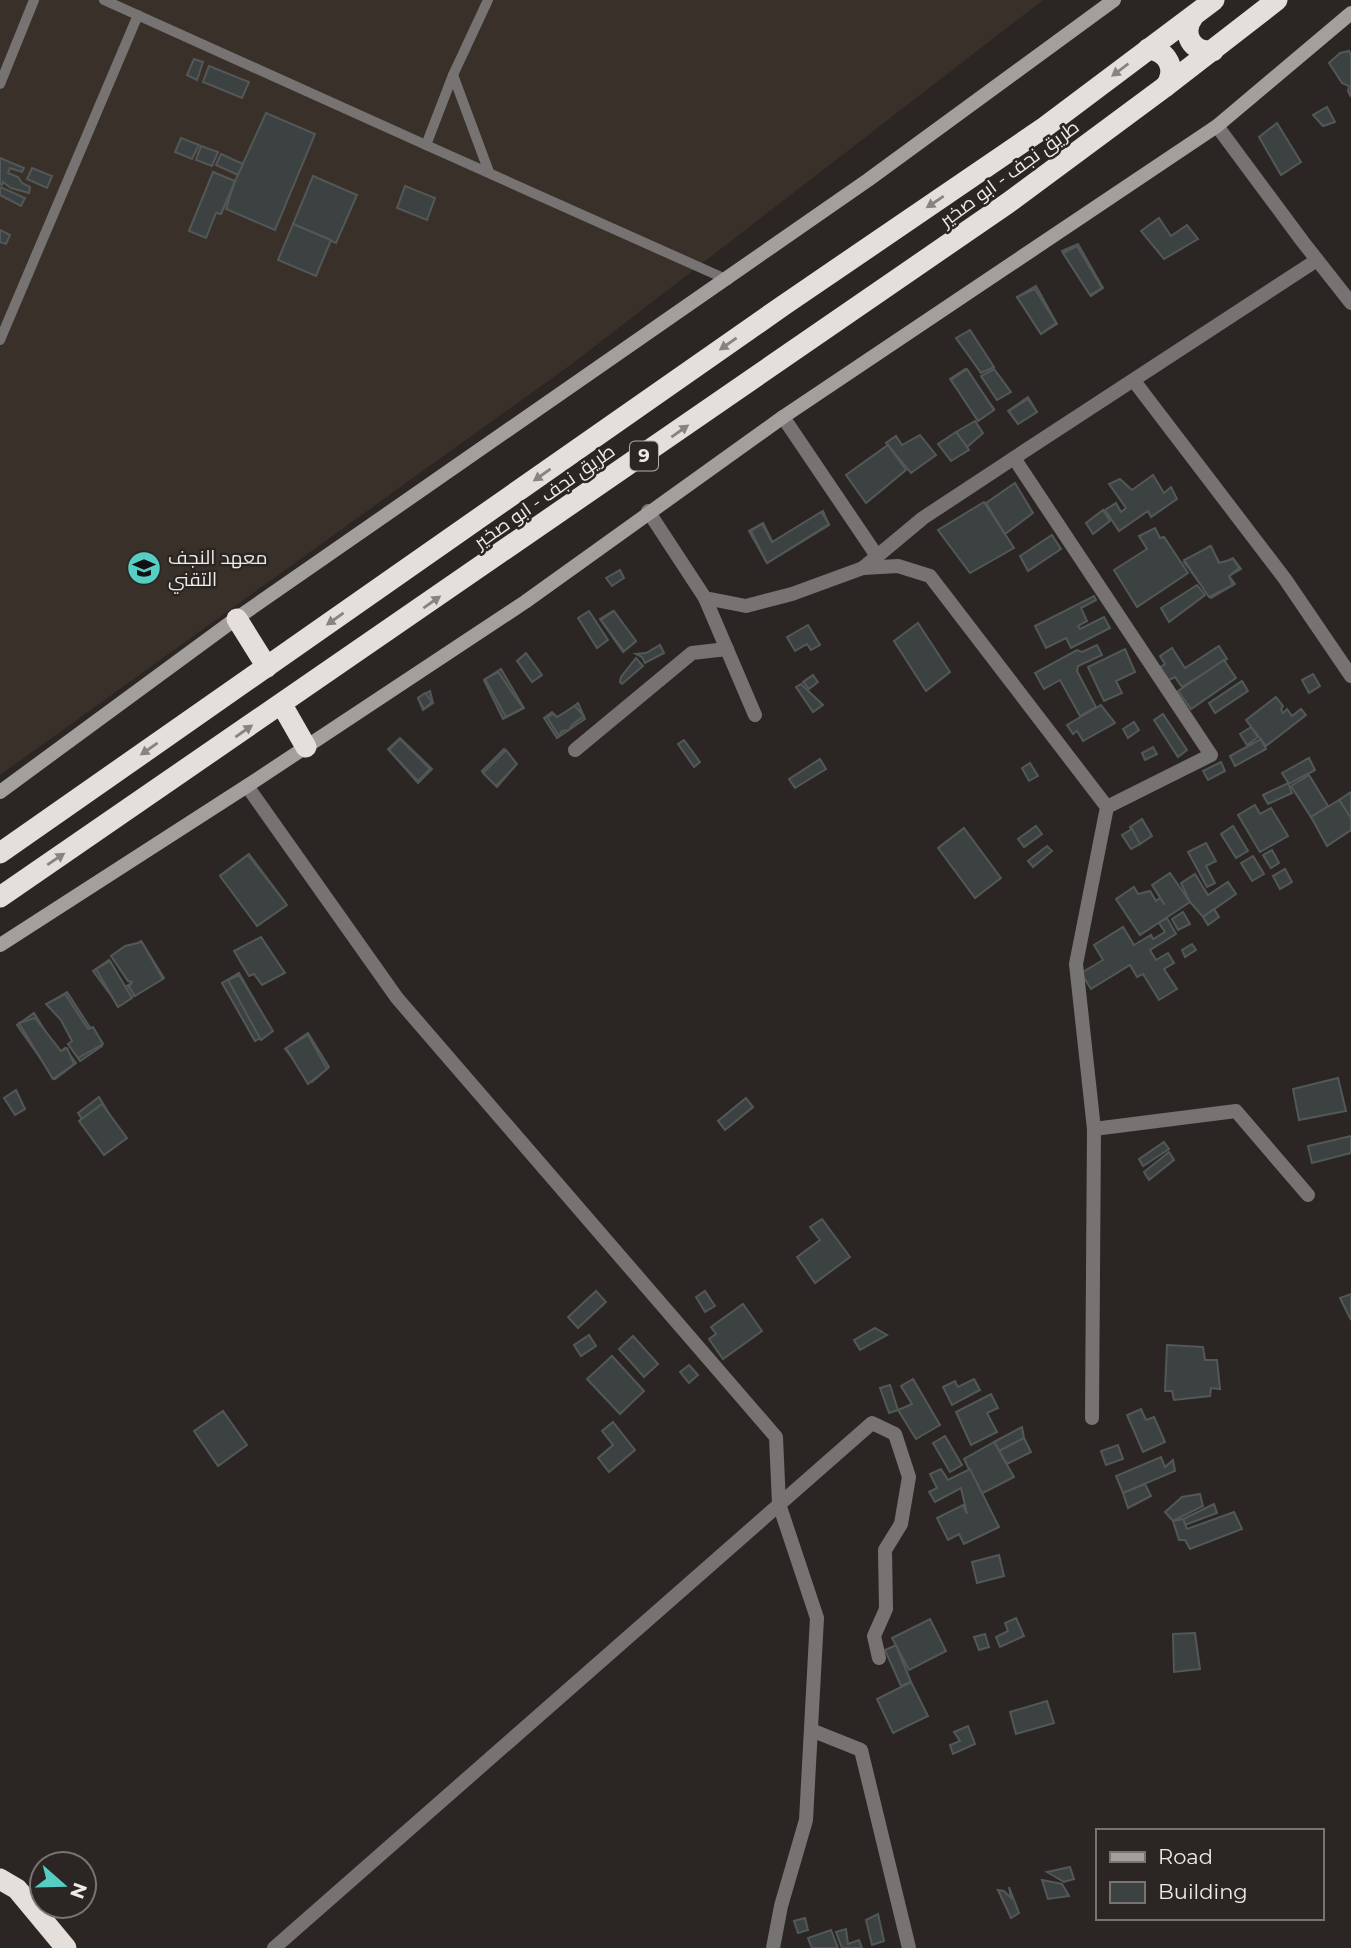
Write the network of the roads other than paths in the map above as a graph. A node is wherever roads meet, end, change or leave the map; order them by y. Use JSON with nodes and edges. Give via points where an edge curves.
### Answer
{"nodes":[{"id":1,"x":34,"y":0,"type":"edge"},
{"id":2,"x":104,"y":0,"type":"edge"},
{"id":3,"x":488,"y":0,"type":"edge"},
{"id":4,"x":1114,"y":0,"type":"edge"},
{"id":5,"x":1214,"y":0,"type":"edge"},
{"id":6,"x":1277,"y":0,"type":"edge"},
{"id":7,"x":1351,"y":13,"type":"edge"},
{"id":8,"x":138,"y":15,"type":"junction"},
{"id":9,"x":1193,"y":17,"type":"junction"},
{"id":10,"x":1148,"y":49,"type":"junction"},
{"id":11,"x":1213,"y":51,"type":"junction"},
{"id":12,"x":453,"y":75,"type":"junction"},
{"id":13,"x":0,"y":84,"type":"edge"},
{"id":14,"x":1167,"y":86,"type":"junction"},
{"id":15,"x":1217,"y":125,"type":"junction"},
{"id":16,"x":426,"y":145,"type":"junction"},
{"id":17,"x":489,"y":172,"type":"junction"},
{"id":18,"x":1317,"y":260,"type":"junction"},
{"id":19,"x":728,"y":279,"type":"junction"},
{"id":20,"x":1351,"y":303,"type":"edge"},
{"id":21,"x":0,"y":340,"type":"edge"},
{"id":22,"x":1134,"y":381,"type":"junction"},
{"id":23,"x":783,"y":417,"type":"junction"},
{"id":24,"x":1014,"y":458,"type":"junction"},
{"id":25,"x":649,"y":511,"type":"junction"},
{"id":26,"x":877,"y":556,"type":"junction"},
{"id":27,"x":863,"y":568,"type":"junction"},
{"id":28,"x":705,"y":598,"type":"junction"},
{"id":29,"x":237,"y":619,"type":"junction"},
{"id":30,"x":727,"y":649,"type":"junction"},
{"id":31,"x":267,"y":667,"type":"junction"},
{"id":32,"x":1351,"y":676,"type":"edge"},
{"id":33,"x":282,"y":705,"type":"junction"},
{"id":34,"x":755,"y":715,"type":"dead end"},
{"id":35,"x":306,"y":747,"type":"junction"},
{"id":36,"x":575,"y":750,"type":"dead end"},
{"id":37,"x":247,"y":786,"type":"junction"},
{"id":38,"x":0,"y":792,"type":"edge"},
{"id":39,"x":1107,"y":807,"type":"junction"},
{"id":40,"x":0,"y":853,"type":"edge"},
{"id":41,"x":0,"y":897,"type":"edge"},
{"id":42,"x":0,"y":945,"type":"edge"},
{"id":43,"x":1094,"y":1129,"type":"junction"},
{"id":44,"x":1308,"y":1195,"type":"dead end"},
{"id":45,"x":1092,"y":1418,"type":"dead end"},
{"id":46,"x":779,"y":1504,"type":"junction"},
{"id":47,"x":879,"y":1658,"type":"dead end"},
{"id":48,"x":811,"y":1730,"type":"junction"},
{"id":49,"x":0,"y":1879,"type":"edge"},
{"id":50,"x":66,"y":1948,"type":"edge"},
{"id":51,"x":274,"y":1948,"type":"edge"},
{"id":52,"x":773,"y":1948,"type":"edge"},
{"id":53,"x":909,"y":1948,"type":"edge"}],
"edges":[{"from":1,"to":13,"type":"lane"},
{"from":2,"to":8,"type":"lane"},
{"from":3,"to":12,"type":"lane"},
{"from":4,"to":19,"type":"main road"},
{"from":5,"to":9,"type":"highway","name":"طريق نجف - ابو صخير","number":"9"},
{"from":6,"to":11,"type":"highway","name":"طريق نجف - ابو صخير","number":"9"},
{"from":7,"to":15,"type":"main road"},
{"from":8,"to":16,"type":"lane"},
{"from":8,"to":21,"type":"lane"},
{"from":9,"to":10,"type":"highway","name":"طريق نجف - ابو صخير","number":"9"},
{"from":9,"to":11,"type":"highway","via":[[1187,29],[1190,42],[1200,50]]},
{"from":10,"to":14,"type":"highway","via":[[1160,52],[1169,62]]},
{"from":10,"to":31,"type":"highway","name":"طريق نجف - ابو صخير","number":"9","one_way":true,"via":[[1045,127]]},
{"from":11,"to":14,"type":"highway","name":"طريق نجف - ابو صخير","number":"9"},
{"from":12,"to":16,"type":"lane"},
{"from":12,"to":17,"type":"lane"},
{"from":33,"to":14,"type":"highway","name":"طريق نجف - ابو صخير","number":"9","one_way":true,"via":[[1008,203]]},
{"from":15,"to":18,"type":"street"},
{"from":15,"to":23,"type":"main road"},
{"from":16,"to":17,"type":"lane"},
{"from":17,"to":19,"type":"lane"},
{"from":18,"to":20,"type":"street"},
{"from":18,"to":22,"type":"street"},
{"from":19,"to":29,"type":"main road"},
{"from":22,"to":24,"type":"street"},
{"from":22,"to":32,"type":"street","via":[[1285,579]]},
{"from":23,"to":25,"type":"main road"},
{"from":23,"to":26,"type":"street"},
{"from":24,"to":26,"type":"street","via":[[923,518]]},
{"from":24,"to":39,"type":"street","via":[[1211,755]]},
{"from":25,"to":28,"type":"street"},
{"from":25,"to":35,"type":"main road","via":[[525,602]]},
{"from":26,"to":27,"type":"street"},
{"from":27,"to":28,"type":"street","via":[[746,606]]},
{"from":27,"to":39,"type":"street","via":[[898,566],[930,576]]},
{"from":28,"to":30,"type":"street"},
{"from":29,"to":31,"type":"highway"},
{"from":29,"to":38,"type":"main road"},
{"from":30,"to":34,"type":"street"},
{"from":30,"to":36,"type":"street","via":[[692,653]]},
{"from":31,"to":40,"type":"highway","name":"طريق نجف - ابو صخير","number":"9","one_way":true},
{"from":33,"to":35,"type":"highway"},
{"from":41,"to":33,"type":"highway","name":"طريق نجف - ابو صخير","number":"9","one_way":true},
{"from":35,"to":37,"type":"main road"},
{"from":37,"to":42,"type":"main road"},
{"from":37,"to":46,"type":"street","via":[[397,998],[776,1437]]},
{"from":39,"to":43,"type":"street","via":[[1076,964]]},
{"from":43,"to":44,"type":"street","via":[[1236,1111]]},
{"from":43,"to":45,"type":"street"},
{"from":46,"to":47,"type":"street","via":[[872,1423],[895,1434],[909,1477],[901,1524],[885,1550],[886,1609],[874,1636]]},
{"from":46,"to":48,"type":"street","via":[[817,1618]]},
{"from":46,"to":51,"type":"street"},
{"from":48,"to":52,"type":"street","via":[[806,1819]]},
{"from":48,"to":53,"type":"street","via":[[860,1750]]},
{"from":49,"to":50,"type":"highway","via":[[17,1889]]}]}
